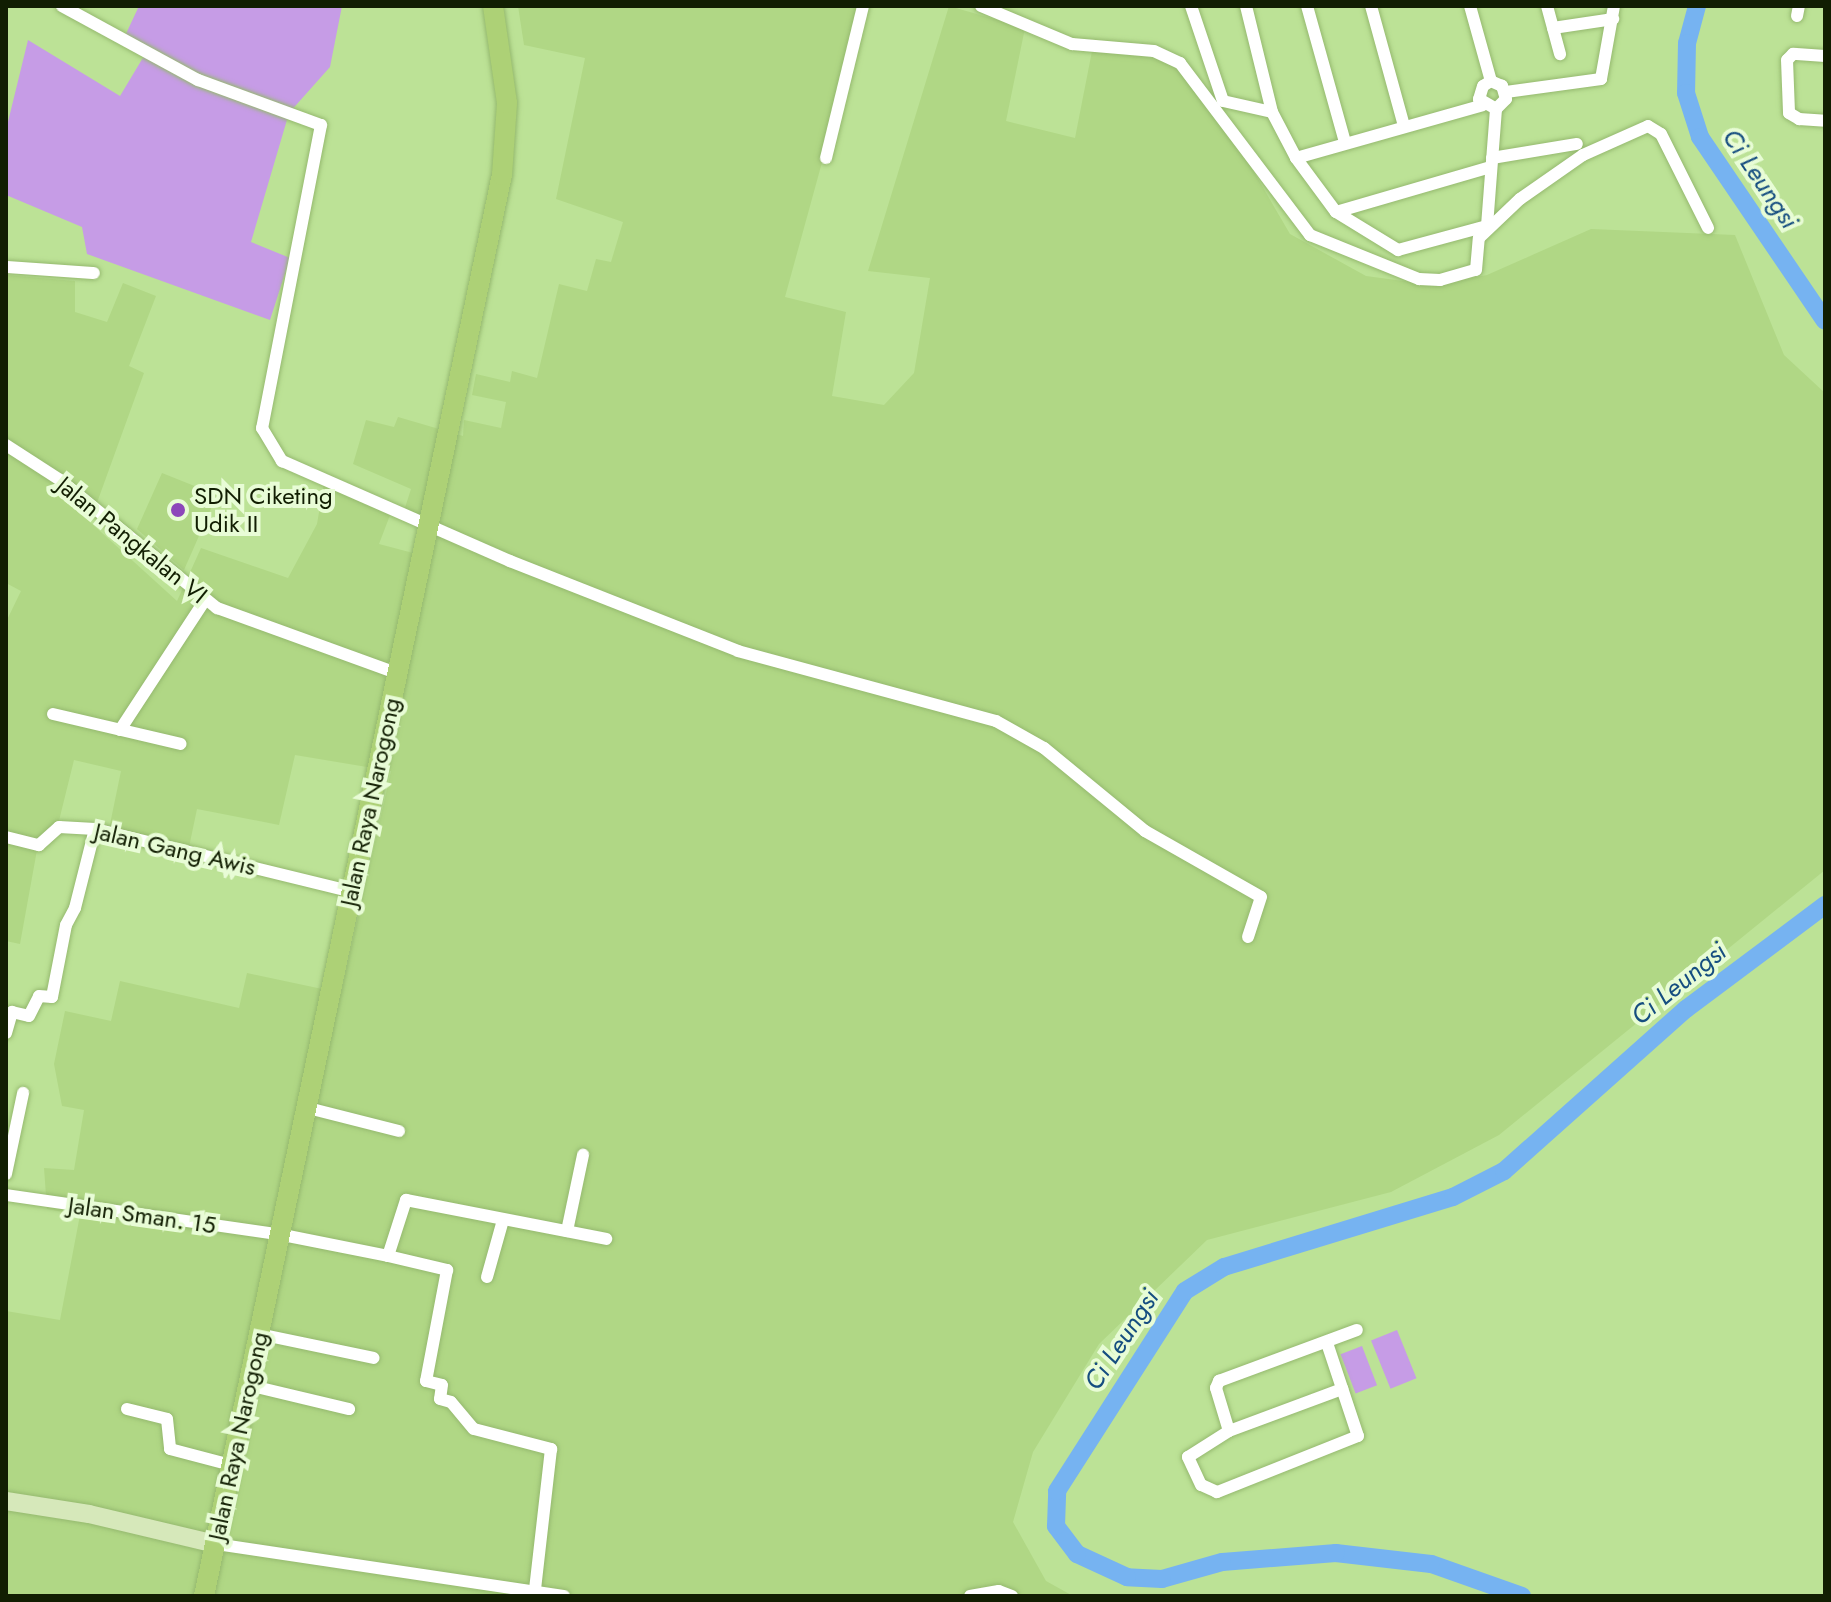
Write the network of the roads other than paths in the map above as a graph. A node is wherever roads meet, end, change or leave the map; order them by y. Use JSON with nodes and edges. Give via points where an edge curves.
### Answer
{"nodes":[{"id":1,"x":62,"y":6,"type":"edge"},
{"id":2,"x":493,"y":6,"type":"edge"},
{"id":3,"x":863,"y":6,"type":"edge"},
{"id":4,"x":981,"y":6,"type":"edge"},
{"id":5,"x":1191,"y":6,"type":"edge"},
{"id":6,"x":1246,"y":6,"type":"edge"},
{"id":7,"x":1307,"y":6,"type":"edge"},
{"id":8,"x":1371,"y":6,"type":"edge"},
{"id":9,"x":1470,"y":6,"type":"edge"},
{"id":10,"x":1547,"y":6,"type":"edge"},
{"id":11,"x":1614,"y":10,"type":"edge"},
{"id":12,"x":1553,"y":28,"type":"junction"},
{"id":13,"x":1560,"y":54,"type":"dead end"},
{"id":14,"x":1825,"y":56,"type":"edge"},
{"id":15,"x":1491,"y":81,"type":"junction"},
{"id":16,"x":1506,"y":92,"type":"junction"},
{"id":17,"x":1483,"y":105,"type":"junction"},
{"id":18,"x":1496,"y":109,"type":"junction"},
{"id":19,"x":1272,"y":112,"type":"junction"},
{"id":20,"x":1825,"y":121,"type":"edge"},
{"id":21,"x":1404,"y":126,"type":"junction"},
{"id":22,"x":1345,"y":142,"type":"junction"},
{"id":23,"x":1577,"y":144,"type":"dead end"},
{"id":24,"x":826,"y":158,"type":"dead end"},
{"id":25,"x":1296,"y":158,"type":"junction"},
{"id":26,"x":1492,"y":163,"type":"junction"},
{"id":27,"x":1336,"y":212,"type":"junction"},
{"id":28,"x":1708,"y":228,"type":"dead end"},
{"id":29,"x":6,"y":267,"type":"edge"},
{"id":30,"x":94,"y":273,"type":"dead end"},
{"id":31,"x":6,"y":445,"type":"edge"},
{"id":32,"x":427,"y":526,"type":"junction"},
{"id":33,"x":205,"y":600,"type":"junction"},
{"id":34,"x":397,"y":673,"type":"junction"},
{"id":35,"x":53,"y":714,"type":"dead end"},
{"id":36,"x":120,"y":730,"type":"junction"},
{"id":37,"x":181,"y":744,"type":"dead end"},
{"id":38,"x":95,"y":829,"type":"junction"},
{"id":39,"x":6,"y":837,"type":"edge"},
{"id":40,"x":350,"y":891,"type":"junction"},
{"id":41,"x":1248,"y":937,"type":"dead end"},
{"id":42,"x":6,"y":1033,"type":"edge"},
{"id":43,"x":23,"y":1093,"type":"dead end"},
{"id":44,"x":304,"y":1107,"type":"junction"},
{"id":45,"x":10,"y":1113,"type":"edge"},
{"id":46,"x":399,"y":1131,"type":"dead end"},
{"id":47,"x":583,"y":1155,"type":"dead end"},
{"id":48,"x":6,"y":1174,"type":"edge"},
{"id":49,"x":6,"y":1195,"type":"edge"},
{"id":50,"x":503,"y":1220,"type":"junction"},
{"id":51,"x":567,"y":1231,"type":"junction"},
{"id":52,"x":278,"y":1234,"type":"junction"},
{"id":53,"x":606,"y":1239,"type":"dead end"},
{"id":54,"x":388,"y":1256,"type":"junction"},
{"id":55,"x":487,"y":1277,"type":"dead end"},
{"id":56,"x":1357,"y":1330,"type":"dead end"},
{"id":57,"x":259,"y":1334,"type":"junction"},
{"id":58,"x":1327,"y":1343,"type":"junction"},
{"id":59,"x":374,"y":1358,"type":"dead end"},
{"id":60,"x":248,"y":1385,"type":"junction"},
{"id":61,"x":1342,"y":1389,"type":"junction"},
{"id":62,"x":127,"y":1409,"type":"dead end"},
{"id":63,"x":349,"y":1409,"type":"dead end"},
{"id":64,"x":1229,"y":1431,"type":"junction"},
{"id":65,"x":231,"y":1465,"type":"junction"},
{"id":66,"x":6,"y":1501,"type":"edge"},
{"id":67,"x":216,"y":1544,"type":"junction"},
{"id":68,"x":535,"y":1590,"type":"junction"},
{"id":69,"x":204,"y":1596,"type":"edge"},
{"id":70,"x":564,"y":1596,"type":"edge"},
{"id":71,"x":970,"y":1596,"type":"edge"},
{"id":72,"x":1012,"y":1596,"type":"edge"}],
"edges":[{"from":1,"to":32,"type":"street","via":[[198,80],[321,125],[262,428],[282,461]]},
{"from":2,"to":32,"type":"main road","name":"Jalan Raya Narogong","via":[[507,103],[503,164]]},
{"from":3,"to":24,"type":"street"},
{"from":4,"to":28,"type":"street","via":[[1072,44],[1154,51],[1180,63],[1310,235],[1419,279],[1471,273],[1478,266],[1479,238],[1520,199],[1583,155],[1648,126],[1661,134]]},
{"from":5,"to":19,"type":"street","via":[[1223,101]]},
{"from":6,"to":19,"type":"street"},
{"from":7,"to":22,"type":"street"},
{"from":8,"to":21,"type":"street"},
{"from":9,"to":15,"type":"street"},
{"from":10,"to":12,"type":"street"},
{"from":11,"to":12,"type":"street"},
{"from":11,"to":16,"type":"street","via":[[1601,79]]},
{"from":12,"to":13,"type":"street"},
{"from":14,"to":20,"type":"street","via":[[1793,54],[1787,60],[1789,113]]},
{"from":15,"to":16,"type":"street"},
{"from":15,"to":17,"type":"street","via":[[1479,92]]},
{"from":16,"to":18,"type":"street"},
{"from":17,"to":18,"type":"street"},
{"from":17,"to":21,"type":"street"},
{"from":18,"to":26,"type":"street"},
{"from":19,"to":25,"type":"street"},
{"from":21,"to":22,"type":"street"},
{"from":22,"to":25,"type":"street"},
{"from":23,"to":26,"type":"street"},
{"from":25,"to":27,"type":"street"},
{"from":26,"to":27,"type":"street"},
{"from":26,"to":27,"type":"street","via":[[1488,222],[1479,231],[1400,251]]},
{"from":29,"to":30,"type":"street"},
{"from":31,"to":33,"type":"street","name":"Jalan Pangkalan VI","via":[[60,480]]},
{"from":32,"to":34,"type":"main road","name":"Jalan Raya Narogong"},
{"from":32,"to":41,"type":"street","via":[[738,651],[996,721],[1044,748],[1145,831],[1261,897]]},
{"from":33,"to":34,"type":"street","name":"Jalan Pangkalan VI","via":[[300,641]]},
{"from":33,"to":36,"type":"street"},
{"from":34,"to":40,"type":"main road","name":"Jalan Raya Narogong"},
{"from":35,"to":36,"type":"street"},
{"from":36,"to":37,"type":"street"},
{"from":38,"to":39,"type":"street","name":"Jalan Gang Awis","via":[[59,827],[39,845]]},
{"from":38,"to":40,"type":"street","name":"Jalan Gang Awis","via":[[256,862]]},
{"from":38,"to":42,"type":"street","via":[[66,925],[52,997],[39,996],[29,1016],[12,1012]]},
{"from":40,"to":44,"type":"main road","name":"Jalan Raya Narogong"},
{"from":43,"to":45,"type":"street"},
{"from":44,"to":46,"type":"street"},
{"from":44,"to":52,"type":"main road","name":"Jalan Raya Narogong"},
{"from":45,"to":48,"type":"street"},
{"from":47,"to":51,"type":"street"},
{"from":49,"to":52,"type":"street","name":"Jalan Sman. 15"},
{"from":50,"to":51,"type":"street"},
{"from":50,"to":54,"type":"street","via":[[406,1200]]},
{"from":50,"to":55,"type":"street"},
{"from":51,"to":53,"type":"street"},
{"from":52,"to":54,"type":"street","name":"Jalan Sman. 15"},
{"from":52,"to":57,"type":"main road","name":"Jalan Raya Narogong"},
{"from":54,"to":68,"type":"street","name":"Jalan Sman. 15","via":[[447,1270],[426,1381],[442,1385],[440,1399],[451,1402],[474,1429],[551,1449]]},
{"from":56,"to":58,"type":"street"},
{"from":57,"to":59,"type":"street"},
{"from":57,"to":60,"type":"main road","name":"Jalan Raya Narogong"},
{"from":58,"to":61,"type":"street"},
{"from":58,"to":64,"type":"street","via":[[1219,1381],[1216,1388]]},
{"from":60,"to":63,"type":"street"},
{"from":60,"to":65,"type":"main road","name":"Jalan Raya Narogong"},
{"from":61,"to":64,"type":"street"},
{"from":61,"to":64,"type":"street","via":[[1357,1437],[1217,1492],[1207,1491],[1188,1457]]},
{"from":62,"to":65,"type":"street","via":[[167,1419],[170,1449]]},
{"from":65,"to":67,"type":"main road","name":"Jalan Raya Narogong"},
{"from":66,"to":67,"type":"street"},
{"from":67,"to":68,"type":"street"},
{"from":67,"to":69,"type":"main road","name":"Jalan Raya Narogong"},
{"from":68,"to":70,"type":"street"},
{"from":71,"to":72,"type":"street","via":[[999,1591]]}]}
